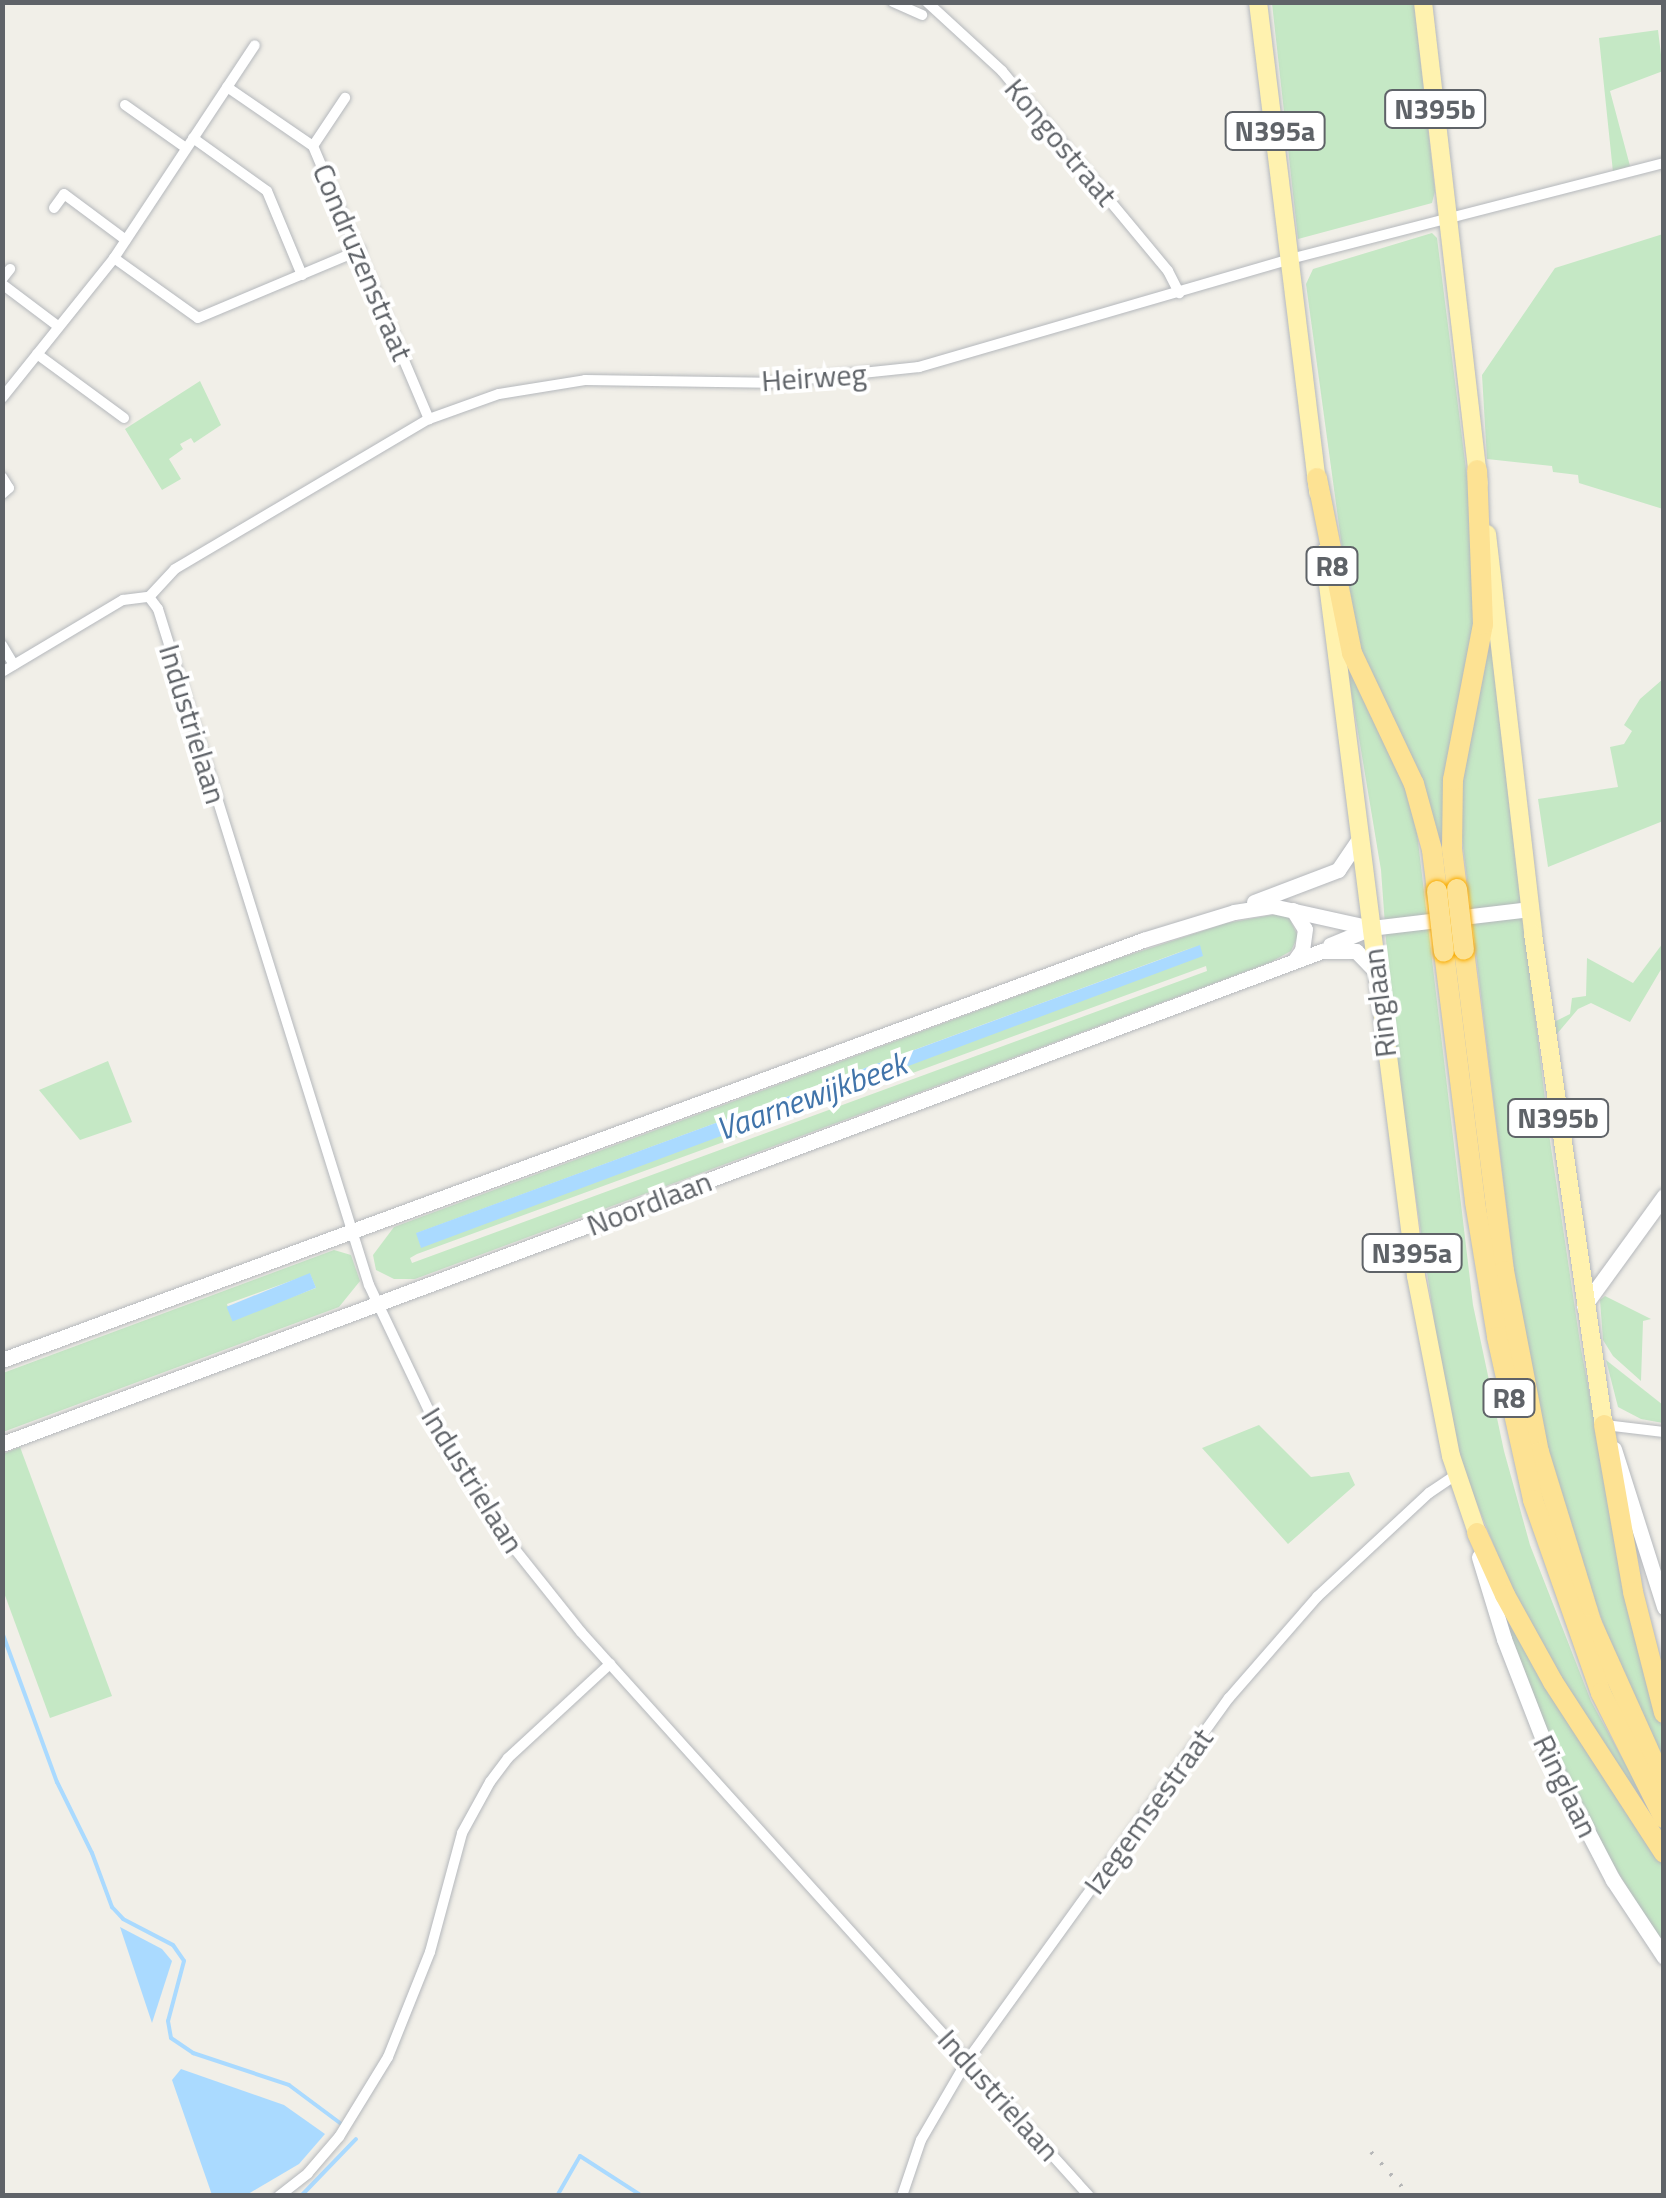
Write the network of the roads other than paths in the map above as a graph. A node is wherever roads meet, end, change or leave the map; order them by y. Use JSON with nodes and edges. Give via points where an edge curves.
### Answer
{"nodes":[{"id":1,"x":893,"y":2,"type":"edge"},
{"id":2,"x":928,"y":2,"type":"edge"},
{"id":3,"x":1258,"y":2,"type":"edge"},
{"id":4,"x":1423,"y":2,"type":"edge"},
{"id":5,"x":922,"y":15,"type":"dead end"},
{"id":6,"x":255,"y":45,"type":"dead end"},
{"id":7,"x":227,"y":87,"type":"junction"},
{"id":8,"x":345,"y":98,"type":"dead end"},
{"id":9,"x":125,"y":105,"type":"dead end"},
{"id":10,"x":190,"y":143,"type":"junction"},
{"id":11,"x":313,"y":146,"type":"junction"},
{"id":12,"x":1664,"y":163,"type":"edge"},
{"id":13,"x":54,"y":208,"type":"dead end"},
{"id":14,"x":1448,"y":216,"type":"junction"},
{"id":15,"x":126,"y":240,"type":"junction"},
{"id":16,"x":360,"y":250,"type":"junction"},
{"id":17,"x":114,"y":258,"type":"junction"},
{"id":18,"x":1290,"y":259,"type":"junction"},
{"id":19,"x":302,"y":274,"type":"junction"},
{"id":20,"x":5,"y":277,"type":"edge"},
{"id":21,"x":1179,"y":293,"type":"junction"},
{"id":22,"x":59,"y":326,"type":"junction"},
{"id":23,"x":38,"y":354,"type":"junction"},
{"id":24,"x":2,"y":398,"type":"edge"},
{"id":25,"x":124,"y":418,"type":"dead end"},
{"id":26,"x":429,"y":420,"type":"junction"},
{"id":27,"x":1477,"y":470,"type":"junction"},
{"id":28,"x":2,"y":477,"type":"edge"},
{"id":29,"x":1317,"y":478,"type":"junction"},
{"id":30,"x":2,"y":494,"type":"edge"},
{"id":31,"x":149,"y":597,"type":"junction"},
{"id":32,"x":2,"y":645,"type":"edge"},
{"id":33,"x":14,"y":665,"type":"junction"},
{"id":34,"x":2,"y":672,"type":"edge"},
{"id":35,"x":1360,"y":837,"type":"junction"},
{"id":36,"x":1447,"y":890,"type":"junction"},
{"id":37,"x":1294,"y":910,"type":"junction"},
{"id":38,"x":1530,"y":910,"type":"junction"},
{"id":39,"x":1234,"y":912,"type":"junction"},
{"id":40,"x":1370,"y":928,"type":"junction"},
{"id":41,"x":1322,"y":950,"type":"junction"},
{"id":42,"x":1454,"y":951,"type":"junction"},
{"id":43,"x":1295,"y":960,"type":"junction"},
{"id":44,"x":1376,"y":972,"type":"junction"},
{"id":45,"x":1664,"y":1196,"type":"edge"},
{"id":46,"x":352,"y":1230,"type":"junction"},
{"id":47,"x":1610,"y":1272,"type":"junction"},
{"id":48,"x":1579,"y":1276,"type":"junction"},
{"id":49,"x":378,"y":1305,"type":"junction"},
{"id":50,"x":1584,"y":1306,"type":"junction"},
{"id":51,"x":2,"y":1360,"type":"edge"},
{"id":52,"x":1604,"y":1425,"type":"junction"},
{"id":53,"x":1664,"y":1432,"type":"edge"},
{"id":54,"x":2,"y":1444,"type":"edge"},
{"id":55,"x":1456,"y":1476,"type":"junction"},
{"id":56,"x":1477,"y":1533,"type":"junction"},
{"id":57,"x":1664,"y":1608,"type":"edge"},
{"id":58,"x":610,"y":1664,"type":"junction"},
{"id":59,"x":1664,"y":1713,"type":"edge"},
{"id":60,"x":1664,"y":1784,"type":"edge"},
{"id":61,"x":1664,"y":1818,"type":"edge"},
{"id":62,"x":1664,"y":1853,"type":"edge"},
{"id":63,"x":1664,"y":1957,"type":"edge"},
{"id":64,"x":966,"y":2061,"type":"junction"},
{"id":65,"x":279,"y":2196,"type":"edge"},
{"id":66,"x":902,"y":2196,"type":"edge"},
{"id":67,"x":1089,"y":2196,"type":"edge"}],
"edges":[{"from":1,"to":5,"type":"street"},
{"from":2,"to":21,"type":"street","name":"Kongostraat","via":[[1002,72],[1168,271]]},
{"from":3,"to":18,"type":"main road","name":"Ringlaan","number":"N395a"},
{"from":4,"to":14,"type":"main road","number":"N395b"},
{"from":6,"to":7,"type":"street"},
{"from":7,"to":10,"type":"street"},
{"from":7,"to":11,"type":"street","name":"Condruzenstraat"},
{"from":8,"to":11,"type":"street"},
{"from":9,"to":10,"type":"street"},
{"from":10,"to":15,"type":"street"},
{"from":10,"to":19,"type":"street","via":[[267,191]]},
{"from":11,"to":16,"type":"street","name":"Condruzenstraat"},
{"from":12,"to":14,"type":"street","name":"Heirweg"},
{"from":13,"to":15,"type":"street","via":[[64,194]]},
{"from":14,"to":18,"type":"street","name":"Heirweg"},
{"from":14,"to":27,"type":"main road","number":"N395b"},
{"from":15,"to":17,"type":"street"},
{"from":16,"to":19,"type":"street"},
{"from":16,"to":26,"type":"street","name":"Condruzenstraat"},
{"from":17,"to":19,"type":"street","via":[[198,318]]},
{"from":17,"to":22,"type":"street"},
{"from":18,"to":21,"type":"street","name":"Heirweg"},
{"from":18,"to":29,"type":"main road","name":"Ringlaan","number":"N395a"},
{"from":20,"to":22,"type":"street"},
{"from":21,"to":26,"type":"street","name":"Heirweg","via":[[919,367],[767,383],[572,382],[499,394]]},
{"from":22,"to":23,"type":"street"},
{"from":23,"to":24,"type":"street"},
{"from":23,"to":25,"type":"street"},
{"from":26,"to":31,"type":"street","name":"Heirweg","via":[[175,569]]},
{"from":27,"to":36,"type":"highway","number":"R8","via":[[1484,624],[1454,780]]},
{"from":27,"to":38,"type":"main road","number":"N395b"},
{"from":28,"to":30,"type":"street","via":[[9,488]]},
{"from":29,"to":35,"type":"main road","name":"Ringlaan","number":"N395a"},
{"from":29,"to":36,"type":"highway","number":"R8","via":[[1352,653],[1414,784]]},
{"from":31,"to":33,"type":"street","name":"Heirweg","via":[[123,600]]},
{"from":31,"to":46,"type":"street","name":"Industrielaan"},
{"from":32,"to":33,"type":"street"},
{"from":33,"to":34,"type":"street","name":"Heirweg"},
{"from":35,"to":39,"type":"street","name":"Noordlaan","via":[[1338,870]]},
{"from":35,"to":40,"type":"main road","name":"Ringlaan","number":"N395a"},
{"from":36,"to":42,"type":"highway","number":"R8","bridge":true},
{"from":37,"to":39,"type":"street","name":"Noordlaan"},
{"from":37,"to":40,"type":"street","name":"Noordlaan"},
{"from":37,"to":43,"type":"street","via":[[1306,929]]},
{"from":38,"to":40,"type":"street","name":"Noordlaan"},
{"from":38,"to":48,"type":"main road","number":"N395b"},
{"from":39,"to":46,"type":"street","name":"Noordlaan"},
{"from":40,"to":41,"type":"street","name":"Noordlaan"},
{"from":40,"to":44,"type":"main road","name":"Ringlaan","number":"N395a"},
{"from":41,"to":43,"type":"street","name":"Noordlaan"},
{"from":41,"to":44,"type":"street","via":[[1356,951]]},
{"from":42,"to":60,"type":"highway","number":"R8","via":[[1539,1452],[1598,1638]]},
{"from":42,"to":61,"type":"highway","number":"R8","via":[[1478,1221],[1532,1500],[1600,1693]]},
{"from":43,"to":49,"type":"street","name":"Noordlaan"},
{"from":44,"to":55,"type":"main road","name":"Ringlaan","number":"N395a","via":[[1416,1276]]},
{"from":45,"to":47,"type":"street"},
{"from":46,"to":49,"type":"street","name":"Industrielaan"},
{"from":46,"to":51,"type":"street","name":"Noordlaan"},
{"from":47,"to":48,"type":"street"},
{"from":47,"to":50,"type":"street"},
{"from":48,"to":50,"type":"main road","number":"N395b"},
{"from":49,"to":54,"type":"street","name":"Noordlaan"},
{"from":49,"to":58,"type":"street","name":"Industrielaan","via":[[474,1492]]},
{"from":50,"to":52,"type":"main road","number":"N395b"},
{"from":52,"to":53,"type":"street"},
{"from":52,"to":57,"type":"street","number":"N395b"},
{"from":52,"to":59,"type":"highway","via":[[1633,1592]]},
{"from":55,"to":56,"type":"main road","name":"Ringlaan","number":"N395a"},
{"from":55,"to":64,"type":"street","name":"Izegemsestraat","via":[[1317,1597],[1262,1658]]},
{"from":56,"to":62,"type":"highway","via":[[1553,1682]]},
{"from":56,"to":63,"type":"street","name":"Ringlaan","number":"N395a","via":[[1504,1639],[1552,1763],[1613,1880]]},
{"from":58,"to":64,"type":"street","name":"Industrielaan"},
{"from":58,"to":65,"type":"street","via":[[490,1782],[462,1833],[430,1952],[388,2058],[339,2137]]},
{"from":64,"to":66,"type":"street","name":"Izegemsestraat","via":[[921,2140]]},
{"from":64,"to":67,"type":"street","name":"Industrielaan"}]}
